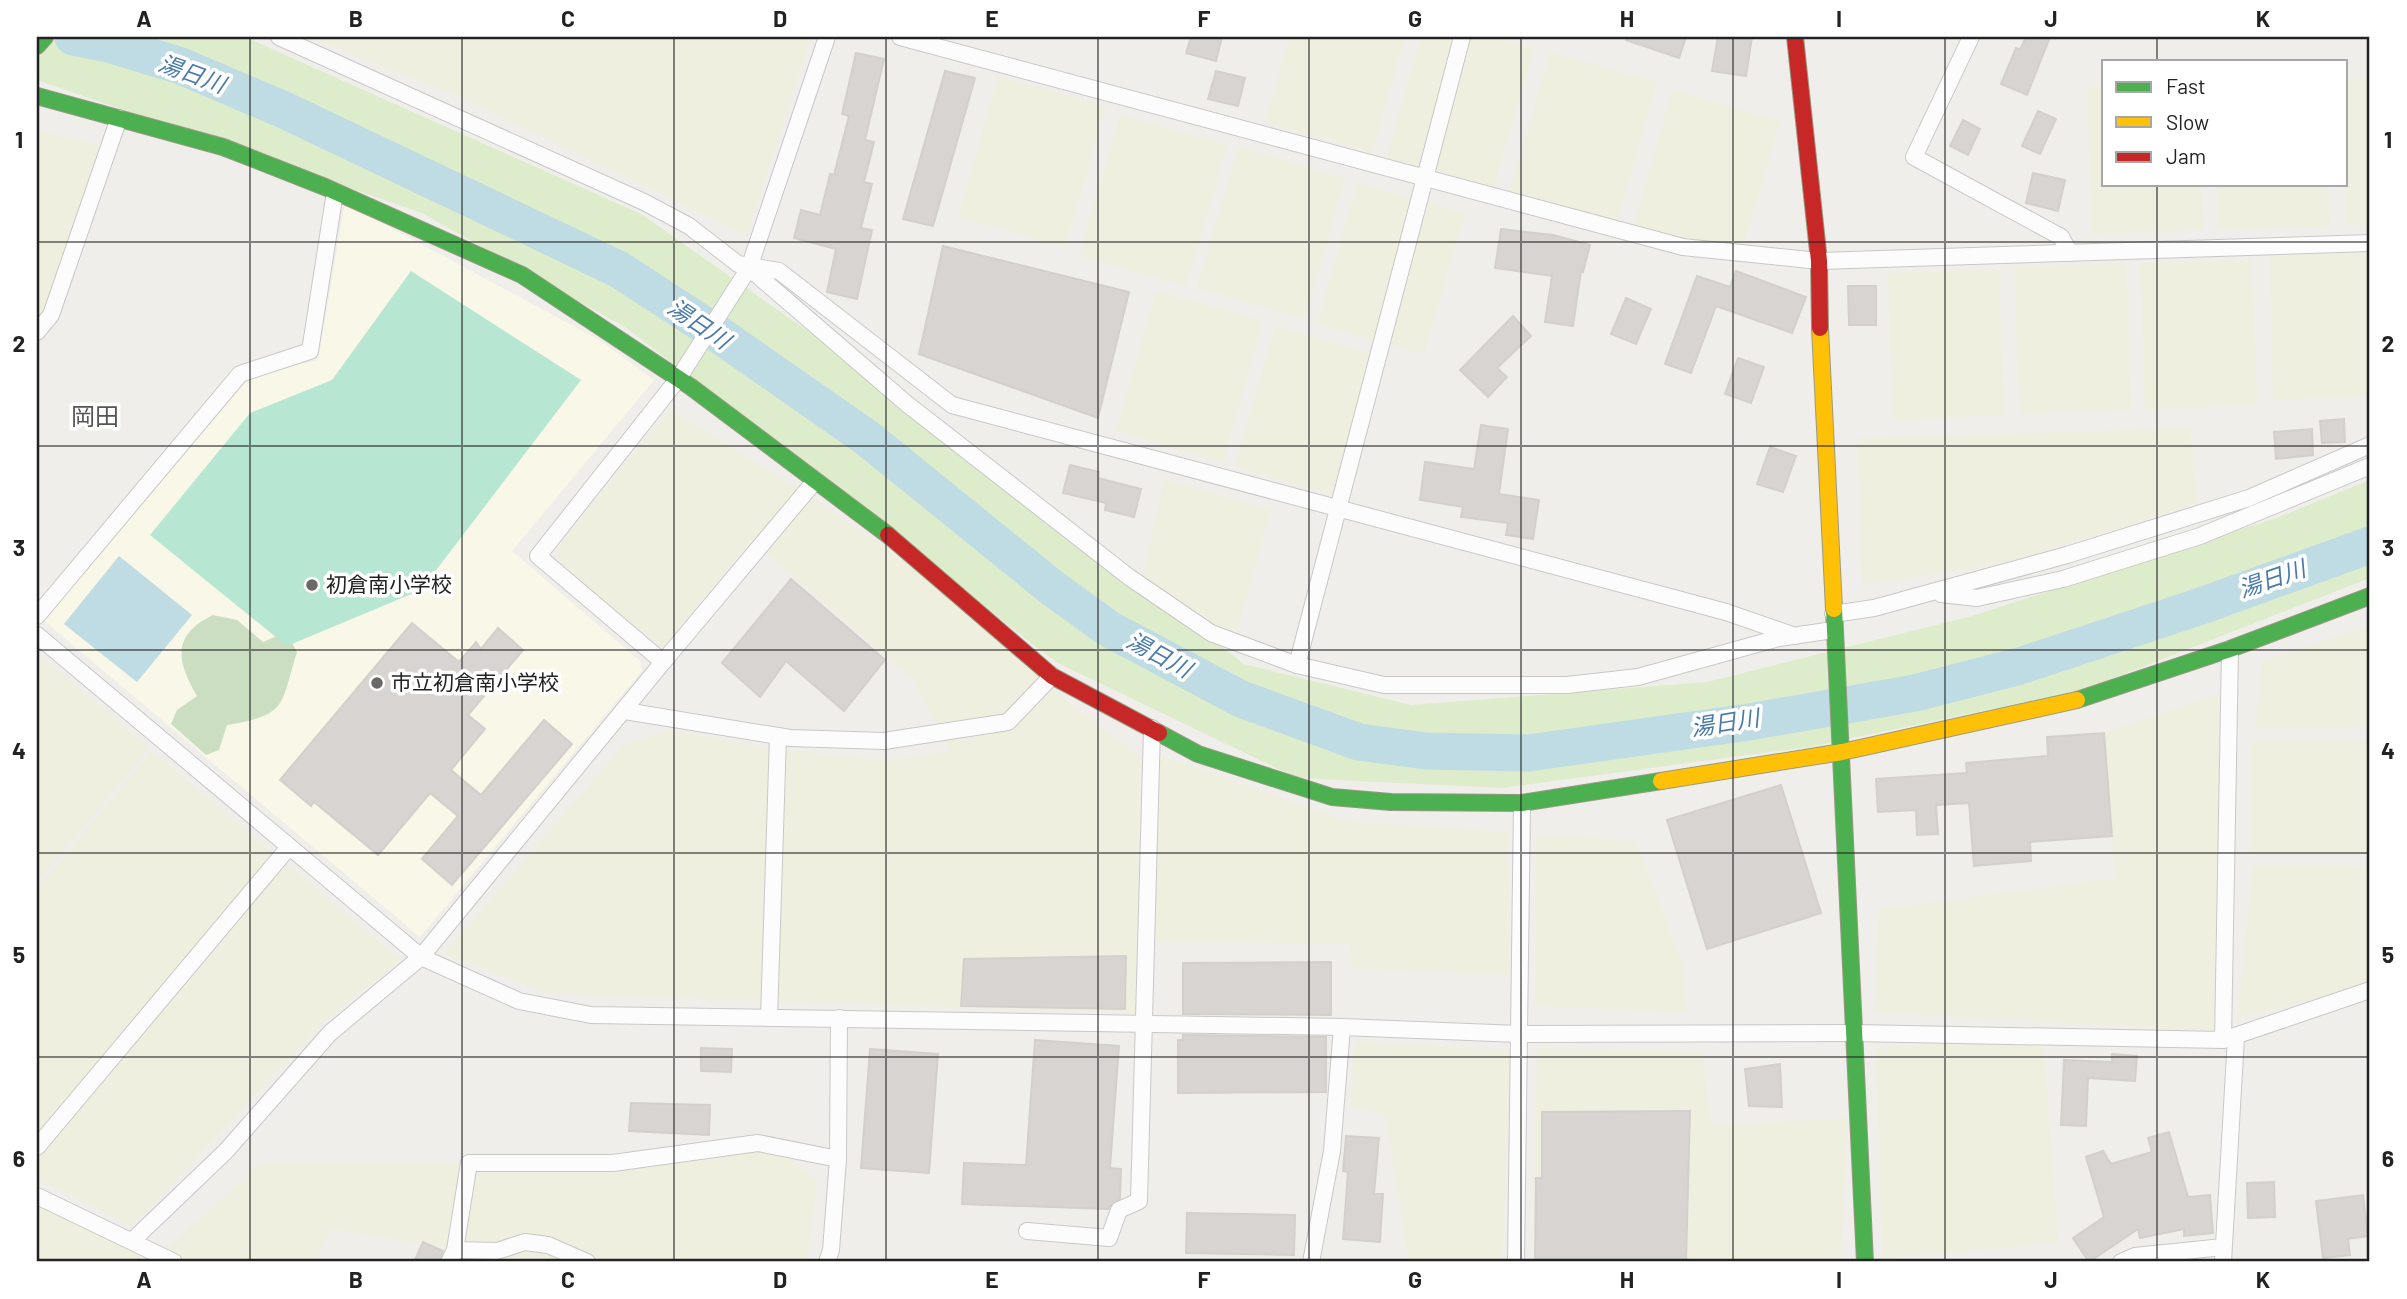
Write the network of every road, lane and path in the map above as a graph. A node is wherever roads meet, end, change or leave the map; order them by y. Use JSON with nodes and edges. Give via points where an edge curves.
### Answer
{"nodes":[{"id":1,"x":45,"y":37,"type":"edge"},
{"id":2,"x":279,"y":37,"type":"edge"},
{"id":3,"x":827,"y":37,"type":"edge"},
{"id":4,"x":900,"y":37,"type":"edge"},
{"id":5,"x":1462,"y":37,"type":"edge"},
{"id":6,"x":1795,"y":37,"type":"edge"},
{"id":7,"x":1971,"y":37,"type":"edge"},
{"id":8,"x":37,"y":46,"type":"edge"},
{"id":9,"x":37,"y":96,"type":"edge"},
{"id":10,"x":118,"y":118,"type":"junction"},
{"id":11,"x":1426,"y":176,"type":"junction"},
{"id":12,"x":335,"y":192,"type":"junction"},
{"id":13,"x":2370,"y":243,"type":"edge"},
{"id":14,"x":2070,"y":253,"type":"junction"},
{"id":15,"x":1819,"y":261,"type":"junction"},
{"id":16,"x":746,"y":273,"type":"junction"},
{"id":17,"x":37,"y":332,"type":"edge"},
{"id":18,"x":681,"y":374,"type":"junction"},
{"id":19,"x":2370,"y":445,"type":"edge"},
{"id":20,"x":2370,"y":466,"type":"edge"},
{"id":21,"x":814,"y":481,"type":"junction"},
{"id":22,"x":1338,"y":509,"type":"junction"},
{"id":23,"x":1931,"y":593,"type":"junction"},
{"id":24,"x":2370,"y":596,"type":"edge"},
{"id":25,"x":37,"y":616,"type":"edge"},
{"id":26,"x":1833,"y":625,"type":"junction"},
{"id":27,"x":37,"y":635,"type":"edge"},
{"id":28,"x":1795,"y":636,"type":"junction"},
{"id":29,"x":2230,"y":649,"type":"junction"},
{"id":30,"x":663,"y":662,"type":"junction"},
{"id":31,"x":1297,"y":665,"type":"junction"},
{"id":32,"x":1052,"y":676,"type":"junction"},
{"id":33,"x":625,"y":711,"type":"junction"},
{"id":34,"x":1152,"y":727,"type":"junction"},
{"id":35,"x":778,"y":736,"type":"junction"},
{"id":36,"x":1842,"y":751,"type":"junction"},
{"id":37,"x":1522,"y":803,"type":"junction"},
{"id":38,"x":289,"y":847,"type":"junction"},
{"id":39,"x":421,"y":957,"type":"junction"},
{"id":40,"x":2370,"y":990,"type":"edge"},
{"id":41,"x":769,"y":1018,"type":"junction"},
{"id":42,"x":839,"y":1018,"type":"junction"},
{"id":43,"x":1144,"y":1024,"type":"junction"},
{"id":44,"x":1342,"y":1027,"type":"junction"},
{"id":45,"x":1855,"y":1033,"type":"junction"},
{"id":46,"x":1519,"y":1034,"type":"junction"},
{"id":47,"x":2229,"y":1038,"type":"junction"},
{"id":48,"x":37,"y":1147,"type":"edge"},
{"id":49,"x":838,"y":1159,"type":"junction"},
{"id":50,"x":37,"y":1196,"type":"edge"},
{"id":51,"x":1027,"y":1231,"type":"dead end"},
{"id":52,"x":132,"y":1241,"type":"junction"},
{"id":53,"x":2223,"y":1255,"type":"edge"},
{"id":54,"x":452,"y":1256,"type":"edge"},
{"id":55,"x":174,"y":1262,"type":"edge"},
{"id":56,"x":587,"y":1262,"type":"edge"},
{"id":57,"x":827,"y":1262,"type":"edge"},
{"id":58,"x":1311,"y":1262,"type":"edge"},
{"id":59,"x":1516,"y":1262,"type":"edge"},
{"id":60,"x":1865,"y":1262,"type":"edge"},
{"id":61,"x":2121,"y":1262,"type":"edge"}],
"edges":[{"from":1,"to":8,"type":"street"},
{"from":2,"to":16,"type":"street","via":[[644,202],[689,226]]},
{"from":3,"to":16,"type":"street"},
{"from":4,"to":11,"type":"street"},
{"from":5,"to":11,"type":"street"},
{"from":6,"to":15,"type":"street"},
{"from":7,"to":14,"type":"street","via":[[1914,157],[2061,237]]},
{"from":9,"to":10,"type":"street"},
{"from":10,"to":12,"type":"street","via":[[223,147]]},
{"from":10,"to":17,"type":"street","via":[[51,315]]},
{"from":11,"to":15,"type":"street","via":[[1683,247]]},
{"from":11,"to":22,"type":"street"},
{"from":12,"to":18,"type":"street","via":[[522,275]]},
{"from":12,"to":25,"type":"street","via":[[310,351],[240,374]]},
{"from":13,"to":14,"type":"street"},
{"from":14,"to":15,"type":"street"},
{"from":15,"to":26,"type":"street"},
{"from":16,"to":18,"type":"street"},
{"from":16,"to":22,"type":"street","via":[[779,271],[952,405]]},
{"from":16,"to":31,"type":"street","via":[[1129,577],[1211,633]]},
{"from":18,"to":21,"type":"street"},
{"from":18,"to":30,"type":"street","via":[[538,556]]},
{"from":19,"to":23,"type":"street","via":[[2249,498]]},
{"from":20,"to":23,"type":"street","via":[[2200,536],[2063,579],[1977,598]]},
{"from":21,"to":30,"type":"street"},
{"from":21,"to":32,"type":"street","via":[[867,517]]},
{"from":22,"to":28,"type":"street","via":[[1726,612]]},
{"from":22,"to":31,"type":"street"},
{"from":23,"to":26,"type":"street"},
{"from":24,"to":29,"type":"street"},
{"from":26,"to":28,"type":"street"},
{"from":26,"to":36,"type":"street"},
{"from":27,"to":38,"type":"street"},
{"from":28,"to":31,"type":"street","via":[[1637,677],[1567,685],[1384,685]]},
{"from":29,"to":36,"type":"street","via":[[2067,702]]},
{"from":29,"to":47,"type":"street"},
{"from":30,"to":33,"type":"street"},
{"from":32,"to":34,"type":"street"},
{"from":32,"to":35,"type":"street","via":[[1008,722],[884,741]]},
{"from":33,"to":35,"type":"street"},
{"from":33,"to":39,"type":"street"},
{"from":34,"to":37,"type":"street","via":[[1198,754],[1332,797]]},
{"from":34,"to":43,"type":"street"},
{"from":35,"to":41,"type":"street"},
{"from":36,"to":37,"type":"street"},
{"from":36,"to":45,"type":"street"},
{"from":37,"to":46,"type":"street"},
{"from":38,"to":39,"type":"street"},
{"from":38,"to":48,"type":"street"},
{"from":39,"to":41,"type":"street","via":[[519,1001],[591,1014]]},
{"from":39,"to":52,"type":"street","via":[[330,1033],[226,1151]]},
{"from":40,"to":47,"type":"street"},
{"from":41,"to":42,"type":"street"},
{"from":42,"to":43,"type":"street"},
{"from":42,"to":49,"type":"street"},
{"from":43,"to":44,"type":"street"},
{"from":43,"to":51,"type":"street","via":[[1139,1201],[1119,1209],[1109,1238]]},
{"from":44,"to":46,"type":"street"},
{"from":44,"to":58,"type":"street","via":[[1332,1151]]},
{"from":45,"to":46,"type":"street"},
{"from":45,"to":47,"type":"street"},
{"from":45,"to":60,"type":"street"},
{"from":46,"to":59,"type":"street"},
{"from":47,"to":53,"type":"street"},
{"from":49,"to":54,"type":"street","via":[[758,1143],[613,1163],[468,1163]]},
{"from":49,"to":57,"type":"street"},
{"from":50,"to":52,"type":"street"},
{"from":52,"to":55,"type":"street"},
{"from":53,"to":61,"type":"street","via":[[2135,1256]]},
{"from":54,"to":56,"type":"street","via":[[497,1251],[525,1242],[548,1245]]}]}
